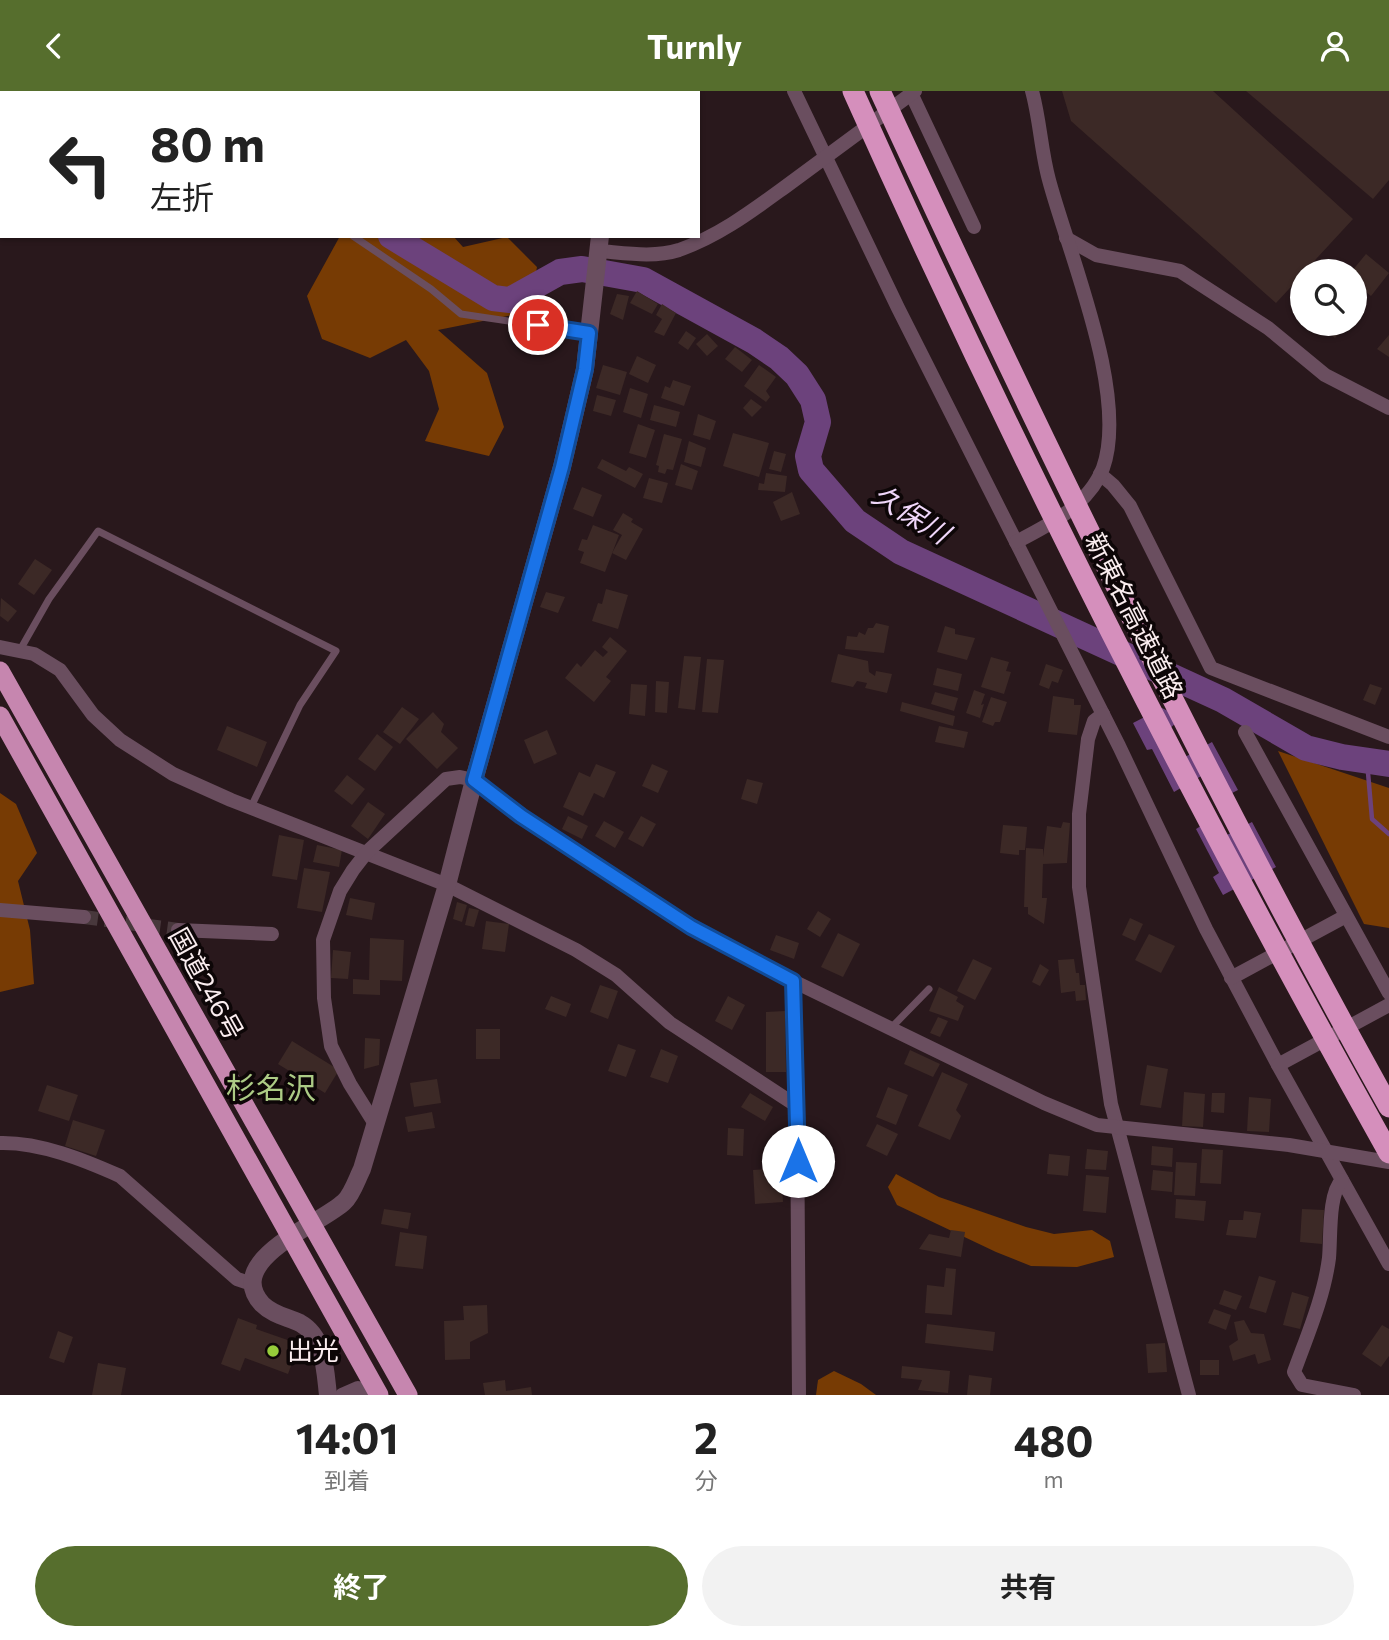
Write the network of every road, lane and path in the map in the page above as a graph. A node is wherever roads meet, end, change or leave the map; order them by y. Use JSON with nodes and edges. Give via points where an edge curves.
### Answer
{"nodes":[{"id":1,"x":794,"y":91,"type":"edge"},
{"id":2,"x":853,"y":91,"type":"edge"},
{"id":3,"x":880,"y":91,"type":"edge"},
{"id":4,"x":1032,"y":91,"type":"edge"},
{"id":5,"x":912,"y":92,"type":"edge"},
{"id":6,"x":825,"y":158,"type":"junction"},
{"id":7,"x":974,"y":227,"type":"dead end"},
{"id":8,"x":356,"y":238,"type":"edge"},
{"id":9,"x":1066,"y":238,"type":"junction"},
{"id":10,"x":599,"y":249,"type":"edge"},
{"id":11,"x":589,"y":333,"type":"junction"},
{"id":12,"x":1389,"y":408,"type":"edge"},
{"id":13,"x":1100,"y":474,"type":"junction"},
{"id":14,"x":1016,"y":542,"type":"junction"},
{"id":15,"x":0,"y":647,"type":"edge"},
{"id":16,"x":20,"y":651,"type":"junction"},
{"id":17,"x":0,"y":671,"type":"edge"},
{"id":18,"x":1103,"y":714,"type":"junction"},
{"id":19,"x":0,"y":716,"type":"edge"},
{"id":20,"x":1245,"y":732,"type":"dead end"},
{"id":21,"x":1389,"y":737,"type":"edge"},
{"id":22,"x":474,"y":780,"type":"junction"},
{"id":23,"x":251,"y":807,"type":"junction"},
{"id":24,"x":367,"y":852,"type":"junction"},
{"id":25,"x":447,"y":885,"type":"junction"},
{"id":26,"x":0,"y":910,"type":"edge"},
{"id":27,"x":1346,"y":916,"type":"junction"},
{"id":28,"x":84,"y":917,"type":"tunnel mouth"},
{"id":29,"x":178,"y":930,"type":"tunnel mouth"},
{"id":30,"x":272,"y":933,"type":"dead end"},
{"id":31,"x":1231,"y":978,"type":"junction"},
{"id":32,"x":793,"y":981,"type":"junction"},
{"id":33,"x":929,"y":989,"type":"dead end"},
{"id":34,"x":1389,"y":993,"type":"edge"},
{"id":35,"x":1389,"y":1005,"type":"edge"},
{"id":36,"x":890,"y":1028,"type":"junction"},
{"id":37,"x":1278,"y":1065,"type":"junction"},
{"id":38,"x":797,"y":1106,"type":"junction"},
{"id":39,"x":1389,"y":1107,"type":"edge"},
{"id":40,"x":375,"y":1124,"type":"junction"},
{"id":41,"x":1120,"y":1129,"type":"junction"},
{"id":42,"x":0,"y":1143,"type":"edge"},
{"id":43,"x":1325,"y":1151,"type":"junction"},
{"id":44,"x":1389,"y":1153,"type":"edge"},
{"id":45,"x":1389,"y":1162,"type":"edge"},
{"id":46,"x":1342,"y":1179,"type":"junction"},
{"id":47,"x":310,"y":1225,"type":"junction"},
{"id":48,"x":290,"y":1237,"type":"junction"},
{"id":49,"x":1389,"y":1264,"type":"edge"},
{"id":50,"x":252,"y":1284,"type":"junction"},
{"id":51,"x":378,"y":1394,"type":"edge"},
{"id":52,"x":328,"y":1395,"type":"edge"},
{"id":53,"x":342,"y":1395,"type":"edge"},
{"id":54,"x":408,"y":1395,"type":"edge"},
{"id":55,"x":799,"y":1395,"type":"edge"},
{"id":56,"x":1189,"y":1395,"type":"edge"},
{"id":57,"x":1354,"y":1395,"type":"edge"}],
"edges":[{"from":1,"to":6,"type":"street"},
{"from":2,"to":44,"type":"highway","name":"新東名高速道路","via":[[1029,466],[1168,745]]},
{"from":3,"to":39,"type":"highway","name":"新東名高速道路","via":[[1061,477],[1190,737]]},
{"from":4,"to":9,"type":"street","via":[[1048,177]]},
{"from":5,"to":6,"type":"street"},
{"from":5,"to":7,"type":"street"},
{"from":6,"to":10,"type":"street","via":[[715,235],[677,250],[641,255]]},
{"from":6,"to":14,"type":"street"},
{"from":8,"to":11,"type":"lane","via":[[461,314]]},
{"from":9,"to":12,"type":"street","via":[[1096,255],[1180,271],[1268,328],[1325,375]]},
{"from":9,"to":13,"type":"street","via":[[1093,324],[1108,401],[1108,451]]},
{"from":10,"to":11,"type":"street"},
{"from":11,"to":22,"type":"street","via":[[562,467]]},
{"from":13,"to":14,"type":"street","via":[[1062,517]]},
{"from":13,"to":21,"type":"street","via":[[1130,506],[1211,668]]},
{"from":14,"to":18,"type":"street"},
{"from":15,"to":16,"type":"street"},
{"from":16,"to":23,"type":"street","via":[[60,670],[93,715],[120,740],[173,774]]},
{"from":16,"to":23,"type":"lane","via":[[49,599],[98,531],[336,651],[300,705]]},
{"from":17,"to":47,"type":"highway","name":"国道246号"},
{"from":18,"to":31,"type":"street"},
{"from":18,"to":41,"type":"street","via":[[1094,722],[1088,739],[1079,814],[1079,887],[1111,1104]]},
{"from":19,"to":48,"type":"highway","name":"国道246号"},
{"from":20,"to":27,"type":"street"},
{"from":22,"to":24,"type":"street","via":[[446,779]]},
{"from":22,"to":25,"type":"street"},
{"from":22,"to":32,"type":"street","via":[[691,927]]},
{"from":23,"to":24,"type":"street"},
{"from":24,"to":25,"type":"street"},
{"from":24,"to":40,"type":"street","via":[[340,891],[323,940],[324,998],[331,1046]]},
{"from":25,"to":38,"type":"street","via":[[616,975],[670,1023]]},
{"from":25,"to":40,"type":"street"},
{"from":26,"to":28,"type":"street"},
{"from":27,"to":31,"type":"street"},
{"from":27,"to":34,"type":"street"},
{"from":29,"to":30,"type":"street"},
{"from":31,"to":37,"type":"street"},
{"from":32,"to":36,"type":"street"},
{"from":32,"to":38,"type":"street"},
{"from":33,"to":36,"type":"lane"},
{"from":35,"to":37,"type":"street"},
{"from":36,"to":41,"type":"street","via":[[1044,1103],[1097,1125]]},
{"from":37,"to":43,"type":"street"},
{"from":38,"to":55,"type":"street"},
{"from":40,"to":47,"type":"street","via":[[362,1169],[346,1201]]},
{"from":41,"to":43,"type":"street"},
{"from":41,"to":56,"type":"street"},
{"from":42,"to":50,"type":"street","via":[[20,1142],[120,1175],[237,1279]]},
{"from":43,"to":45,"type":"street"},
{"from":43,"to":46,"type":"street"},
{"from":46,"to":49,"type":"street"},
{"from":46,"to":57,"type":"street","via":[[1334,1192],[1320,1297],[1294,1372],[1302,1385]]},
{"from":47,"to":48,"type":"street"},
{"from":47,"to":54,"type":"highway","name":"国道246号"},
{"from":48,"to":50,"type":"street","via":[[269,1252]]},
{"from":48,"to":51,"type":"highway","name":"国道246号"},
{"from":50,"to":52,"type":"street","via":[[268,1310],[301,1324],[314,1336],[323,1355]]},
{"from":51,"to":53,"type":"street","via":[[358,1388]]}]}
